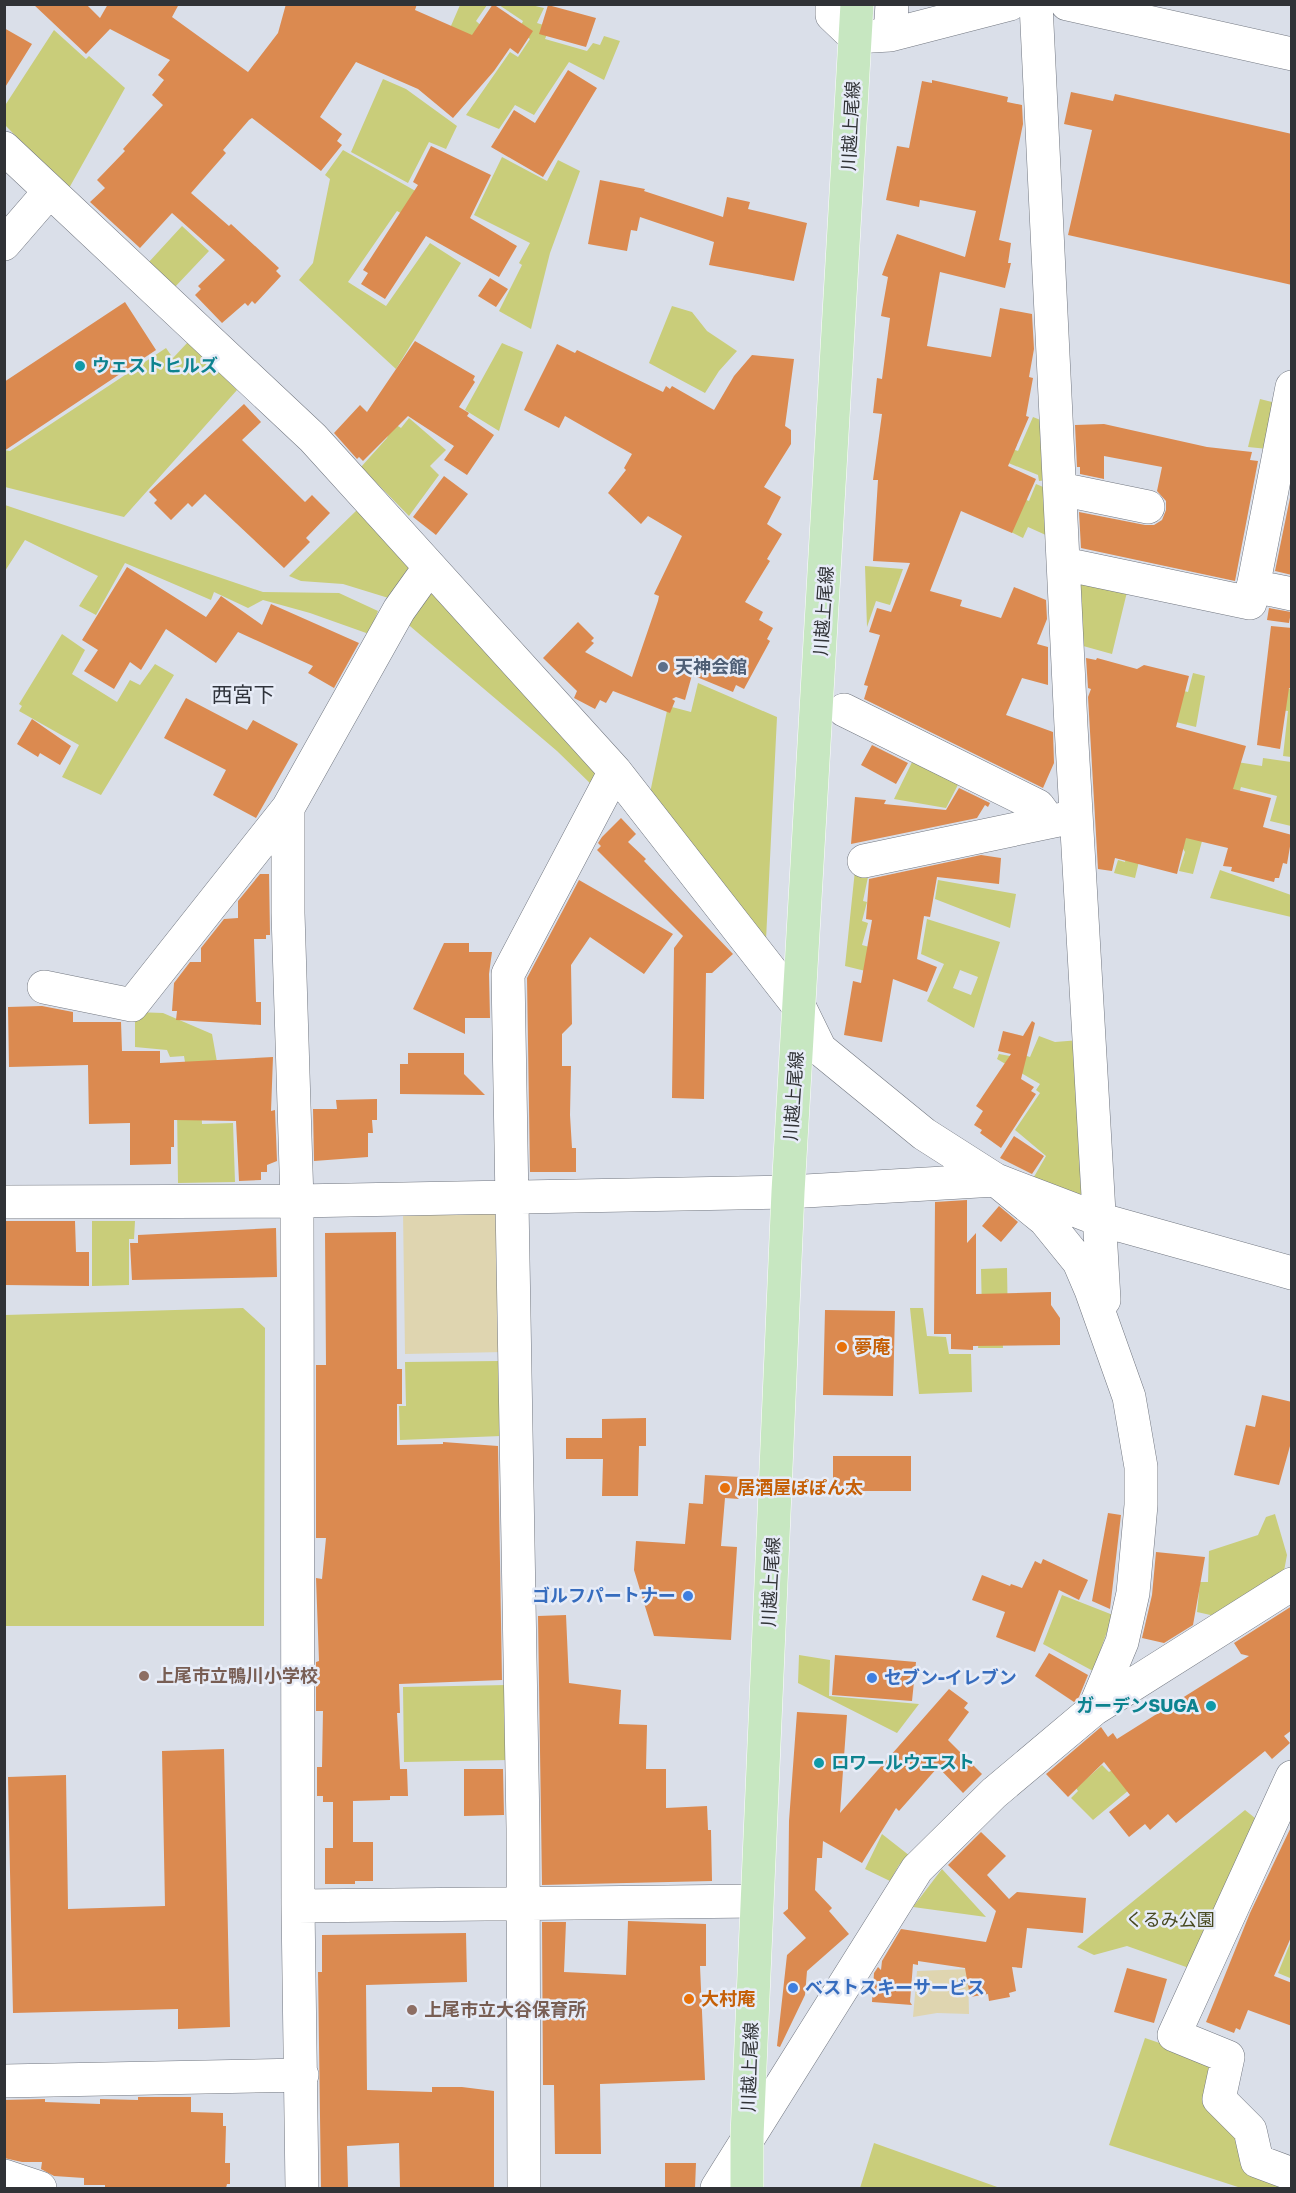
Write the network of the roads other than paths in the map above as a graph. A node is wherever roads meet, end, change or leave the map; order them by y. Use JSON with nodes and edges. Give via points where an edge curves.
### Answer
{"nodes":[{"id":1,"x":832,"y":4,"type":"edge"},
{"id":2,"x":857,"y":4,"type":"edge"},
{"id":3,"x":1010,"y":4,"type":"edge"},
{"id":4,"x":1036,"y":4,"type":"edge"},
{"id":5,"x":1067,"y":4,"type":"edge"},
{"id":6,"x":891,"y":20,"type":"edge"},
{"id":7,"x":855,"y":37,"type":"junction"},
{"id":8,"x":1292,"y":54,"type":"edge"},
{"id":9,"x":4,"y":148,"type":"edge"},
{"id":10,"x":49,"y":192,"type":"junction"},
{"id":11,"x":4,"y":244,"type":"edge"},
{"id":12,"x":1292,"y":387,"type":"edge"},
{"id":13,"x":1285,"y":451,"type":"edge"},
{"id":14,"x":1060,"y":489,"type":"junction"},
{"id":15,"x":1148,"y":507,"type":"dead end"},
{"id":16,"x":1064,"y":564,"type":"junction"},
{"id":17,"x":429,"y":568,"type":"junction"},
{"id":18,"x":1253,"y":586,"type":"junction"},
{"id":19,"x":1292,"y":594,"type":"edge"},
{"id":20,"x":844,"y":710,"type":"dead end"},
{"id":21,"x":615,"y":771,"type":"junction"},
{"id":22,"x":288,"y":808,"type":"junction"},
{"id":23,"x":1062,"y":819,"type":"junction"},
{"id":24,"x":864,"y":861,"type":"dead end"},
{"id":25,"x":44,"y":987,"type":"dead end"},
{"id":26,"x":800,"y":1008,"type":"junction"},
{"id":27,"x":996,"y":1180,"type":"junction"},
{"id":28,"x":788,"y":1192,"type":"junction"},
{"id":29,"x":511,"y":1196,"type":"junction"},
{"id":30,"x":297,"y":1201,"type":"junction"},
{"id":31,"x":4,"y":1202,"type":"edge"},
{"id":32,"x":1098,"y":1219,"type":"junction"},
{"id":33,"x":1292,"y":1273,"type":"edge"},
{"id":34,"x":1107,"y":1328,"type":"junction"},
{"id":35,"x":1292,"y":1584,"type":"edge"},
{"id":36,"x":1094,"y":1709,"type":"junction"},
{"id":37,"x":1292,"y":1777,"type":"edge"},
{"id":38,"x":757,"y":1901,"type":"junction"},
{"id":39,"x":522,"y":1905,"type":"junction"},
{"id":40,"x":298,"y":1906,"type":"junction"},
{"id":41,"x":302,"y":2075,"type":"junction"},
{"id":42,"x":4,"y":2081,"type":"edge"},
{"id":43,"x":747,"y":2136,"type":"junction"},
{"id":44,"x":1292,"y":2174,"type":"edge"},
{"id":45,"x":4,"y":2176,"type":"edge"},
{"id":46,"x":40,"y":2188,"type":"edge"},
{"id":47,"x":302,"y":2188,"type":"edge"},
{"id":48,"x":524,"y":2188,"type":"edge"},
{"id":49,"x":717,"y":2188,"type":"edge"},
{"id":50,"x":747,"y":2188,"type":"edge"}],
"edges":[{"from":1,"to":7,"type":"street","via":[[832,15]]},
{"from":2,"to":7,"type":"main road","name":"川越上尾線"},
{"from":3,"to":6,"type":"street"},
{"from":4,"to":14,"type":"street"},
{"from":5,"to":8,"type":"street"},
{"from":6,"to":7,"type":"street"},
{"from":7,"to":26,"type":"main road","name":"川越上尾線"},
{"from":9,"to":10,"type":"street"},
{"from":10,"to":11,"type":"street"},
{"from":10,"to":17,"type":"street","via":[[313,438]]},
{"from":12,"to":13,"type":"street"},
{"from":13,"to":18,"type":"street"},
{"from":14,"to":15,"type":"street"},
{"from":14,"to":16,"type":"street"},
{"from":16,"to":18,"type":"street","via":[[1250,603]]},
{"from":16,"to":23,"type":"street"},
{"from":17,"to":21,"type":"street"},
{"from":17,"to":22,"type":"street","via":[[399,609]]},
{"from":18,"to":19,"type":"street"},
{"from":20,"to":23,"type":"street"},
{"from":21,"to":26,"type":"street"},
{"from":21,"to":29,"type":"street","via":[[508,974]]},
{"from":22,"to":25,"type":"street","via":[[132,1005]]},
{"from":22,"to":30,"type":"street"},
{"from":23,"to":24,"type":"street"},
{"from":23,"to":32,"type":"street","via":[[1082,879]]},
{"from":26,"to":27,"type":"street","via":[[820,1049],[924,1134]]},
{"from":26,"to":28,"type":"main road","name":"川越上尾線"},
{"from":27,"to":28,"type":"street"},
{"from":27,"to":32,"type":"street"},
{"from":27,"to":34,"type":"street","via":[[1045,1220],[1079,1262]]},
{"from":28,"to":29,"type":"street"},
{"from":28,"to":38,"type":"main road","name":"川越上尾線"},
{"from":29,"to":30,"type":"street"},
{"from":29,"to":39,"type":"street"},
{"from":30,"to":31,"type":"street"},
{"from":30,"to":40,"type":"street"},
{"from":32,"to":33,"type":"street"},
{"from":32,"to":34,"type":"street"},
{"from":34,"to":36,"type":"street","via":[[1129,1397],[1141,1467],[1141,1505],[1133,1593],[1122,1642]]},
{"from":35,"to":36,"type":"street"},
{"from":36,"to":43,"type":"street","via":[[994,1793],[917,1869]]},
{"from":37,"to":44,"type":"street","via":[[1174,2035],[1228,2056],[1219,2099],[1250,2130],[1257,2161]]},
{"from":38,"to":39,"type":"street"},
{"from":38,"to":43,"type":"main road","name":"川越上尾線"},
{"from":39,"to":40,"type":"street"},
{"from":39,"to":48,"type":"street"},
{"from":40,"to":41,"type":"street"},
{"from":41,"to":42,"type":"street"},
{"from":41,"to":47,"type":"street"},
{"from":43,"to":49,"type":"street"},
{"from":43,"to":50,"type":"main road","name":"川越上尾線"},
{"from":45,"to":46,"type":"street"}]}
